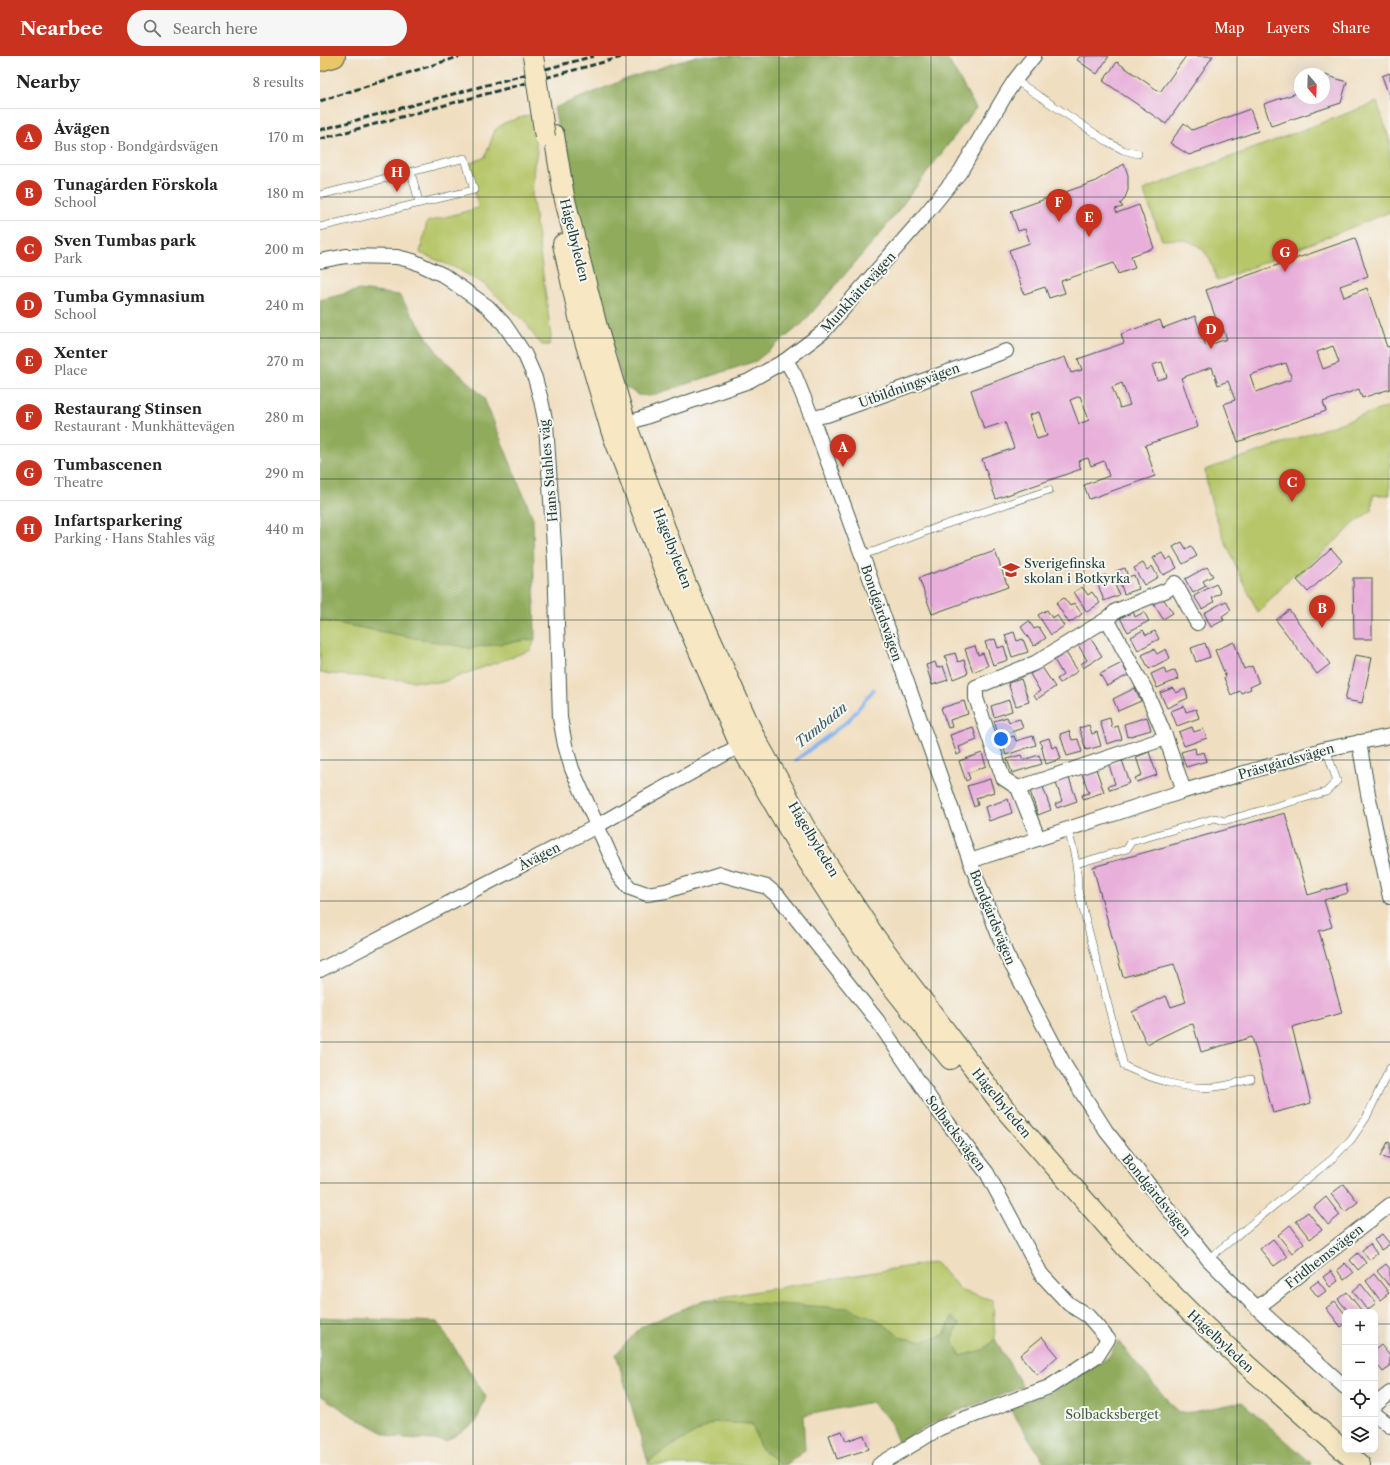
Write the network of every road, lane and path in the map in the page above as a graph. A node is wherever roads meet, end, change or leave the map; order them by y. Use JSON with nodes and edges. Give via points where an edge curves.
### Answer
{"nodes":[{"id":1,"x":334,"y":56,"type":"edge"},
{"id":2,"x":533,"y":56,"type":"edge"},
{"id":3,"x":541,"y":56,"type":"edge"},
{"id":4,"x":1034,"y":56,"type":"edge"},
{"id":5,"x":320,"y":60,"type":"edge"},
{"id":6,"x":1015,"y":80,"type":"junction"},
{"id":7,"x":550,"y":136,"type":"junction"},
{"id":8,"x":1138,"y":154,"type":"dead end"},
{"id":9,"x":411,"y":172,"type":"junction"},
{"id":10,"x":320,"y":195,"type":"edge"},
{"id":11,"x":419,"y":202,"type":"junction"},
{"id":12,"x":320,"y":227,"type":"edge"},
{"id":13,"x":320,"y":259,"type":"edge"},
{"id":14,"x":1006,"y":351,"type":"dead end"},
{"id":15,"x":786,"y":360,"type":"junction"},
{"id":16,"x":812,"y":418,"type":"junction"},
{"id":17,"x":619,"y":427,"type":"junction"},
{"id":18,"x":1049,"y":490,"type":"dead end"},
{"id":19,"x":862,"y":555,"type":"junction"},
{"id":20,"x":1107,"y":619,"type":"junction"},
{"id":21,"x":1197,"y":623,"type":"dead end"},
{"id":22,"x":1390,"y":736,"type":"edge"},
{"id":23,"x":1166,"y":738,"type":"junction"},
{"id":24,"x":748,"y":741,"type":"junction"},
{"id":25,"x":1359,"y":742,"type":"junction"},
{"id":26,"x":1326,"y":749,"type":"junction"},
{"id":27,"x":1018,"y":788,"type":"junction"},
{"id":28,"x":1184,"y":791,"type":"junction"},
{"id":29,"x":597,"y":826,"type":"junction"},
{"id":30,"x":1067,"y":828,"type":"junction"},
{"id":31,"x":1038,"y":838,"type":"junction"},
{"id":32,"x":970,"y":861,"type":"junction"},
{"id":33,"x":1076,"y":864,"type":"junction"},
{"id":34,"x":1390,"y":897,"type":"edge"},
{"id":35,"x":320,"y":970,"type":"edge"},
{"id":36,"x":1390,"y":1068,"type":"edge"},
{"id":37,"x":1251,"y":1079,"type":"dead end"},
{"id":38,"x":1390,"y":1205,"type":"edge"},
{"id":39,"x":1208,"y":1259,"type":"junction"},
{"id":40,"x":1258,"y":1308,"type":"junction"},
{"id":41,"x":1342,"y":1384,"type":"edge"},
{"id":42,"x":1390,"y":1393,"type":"edge"},
{"id":43,"x":1378,"y":1403,"type":"edge"},
{"id":44,"x":1378,"y":1416,"type":"edge"},
{"id":45,"x":1390,"y":1426,"type":"edge"},
{"id":46,"x":879,"y":1465,"type":"edge"},
{"id":47,"x":1342,"y":1465,"type":"edge"},
{"id":48,"x":1360,"y":1465,"type":"edge"}],
"edges":[{"from":1,"to":5,"type":"main road"},
{"from":2,"to":7,"type":"main road","name":"Hågelbyleden","bridge":true},
{"from":3,"to":7,"type":"main road","name":"Hågelbyleden"},
{"from":4,"to":6,"type":"street","name":"Munkhättevägen"},
{"from":6,"to":8,"type":"lane","via":[[1108,142]]},
{"from":6,"to":15,"type":"street","name":"Munkhättevägen","via":[[960,172],[920,221],[824,332]]},
{"from":7,"to":17,"type":"main road","name":"Hågelbyleden"},
{"from":9,"to":10,"type":"lane"},
{"from":9,"to":11,"type":"lane"},
{"from":9,"to":11,"type":"lane","via":[[465,158],[474,190]]},
{"from":11,"to":12,"type":"lane"},
{"from":13,"to":29,"type":"street","name":"Hans Stahles väg","via":[[346,256],[397,258],[413,261],[443,275],[488,307],[504,324],[525,355],[542,400],[546,424],[555,561],[560,718],[572,769]]},
{"from":14,"to":16,"type":"street","name":"Utbildningsvägen"},
{"from":15,"to":16,"type":"street","name":"Bondgårdsvägen"},
{"from":15,"to":17,"type":"street","name":"Munkhättevägen","via":[[749,381]]},
{"from":16,"to":19,"type":"street","name":"Bondgårdsvägen"},
{"from":17,"to":24,"type":"main road","name":"Hågelbyleden","via":[[668,580]]},
{"from":18,"to":19,"type":"lane"},
{"from":19,"to":32,"type":"street","name":"Bondgårdsvägen"},
{"from":20,"to":21,"type":"street","via":[[1116,611],[1167,590],[1175,583]]},
{"from":20,"to":23,"type":"street","via":[[1146,691]]},
{"from":20,"to":27,"type":"street","via":[[1035,662],[976,687],[976,698],[1003,778]]},
{"from":22,"to":25,"type":"street","name":"Prästgårdsvägen"},
{"from":23,"to":27,"type":"street"},
{"from":23,"to":28,"type":"street"},
{"from":24,"to":29,"type":"street","name":"Åvägen"},
{"from":24,"to":47,"type":"main road","name":"Hågelbyleden","via":[[802,852],[864,948],[1000,1121],[1122,1259],[1179,1318],[1240,1376]]},
{"from":24,"to":48,"type":"main road","name":"Hågelbyleden","via":[[875,937],[1008,1113],[1134,1257],[1250,1368]]},
{"from":25,"to":26,"type":"street","name":"Prästgårdsvägen"},
{"from":25,"to":34,"type":"street"},
{"from":26,"to":28,"type":"street","name":"Prästgårdsvägen"},
{"from":26,"to":33,"type":"lane","via":[[1337,781],[1326,792],[1224,821],[1215,818],[1131,842],[1127,849]]},
{"from":27,"to":31,"type":"street"},
{"from":28,"to":30,"type":"street","name":"Prästgårdsvägen"},
{"from":29,"to":35,"type":"street","name":"Åvägen"},
{"from":29,"to":46,"type":"street","name":"Solbacksvägen","via":[[619,875],[630,888],[647,894],[720,874],[767,887],[779,898],[877,1020],[937,1109],[987,1173],[1042,1274],[1069,1304],[1088,1316],[1108,1339],[1098,1355],[1049,1387],[940,1428]]},
{"from":30,"to":31,"type":"street","name":"Prästgårdsvägen"},
{"from":30,"to":33,"type":"lane"},
{"from":31,"to":32,"type":"street","name":"Prästgårdsvägen"},
{"from":32,"to":39,"type":"street","name":"Bondgårdsvägen","via":[[1006,954],[1064,1066],[1106,1131]]},
{"from":33,"to":37,"type":"lane","via":[[1078,890],[1124,1066],[1171,1084],[1193,1088],[1216,1087]]},
{"from":36,"to":39,"type":"lane","via":[[1366,1118],[1332,1159]]},
{"from":38,"to":40,"type":"street","name":"Fridhemsvägen"},
{"from":39,"to":40,"type":"street","name":"Bondgårdsvägen"},
{"from":40,"to":41,"type":"street","name":"Bondgårdsvägen"},
{"from":42,"to":43,"type":"street"},
{"from":44,"to":45,"type":"street"}]}
